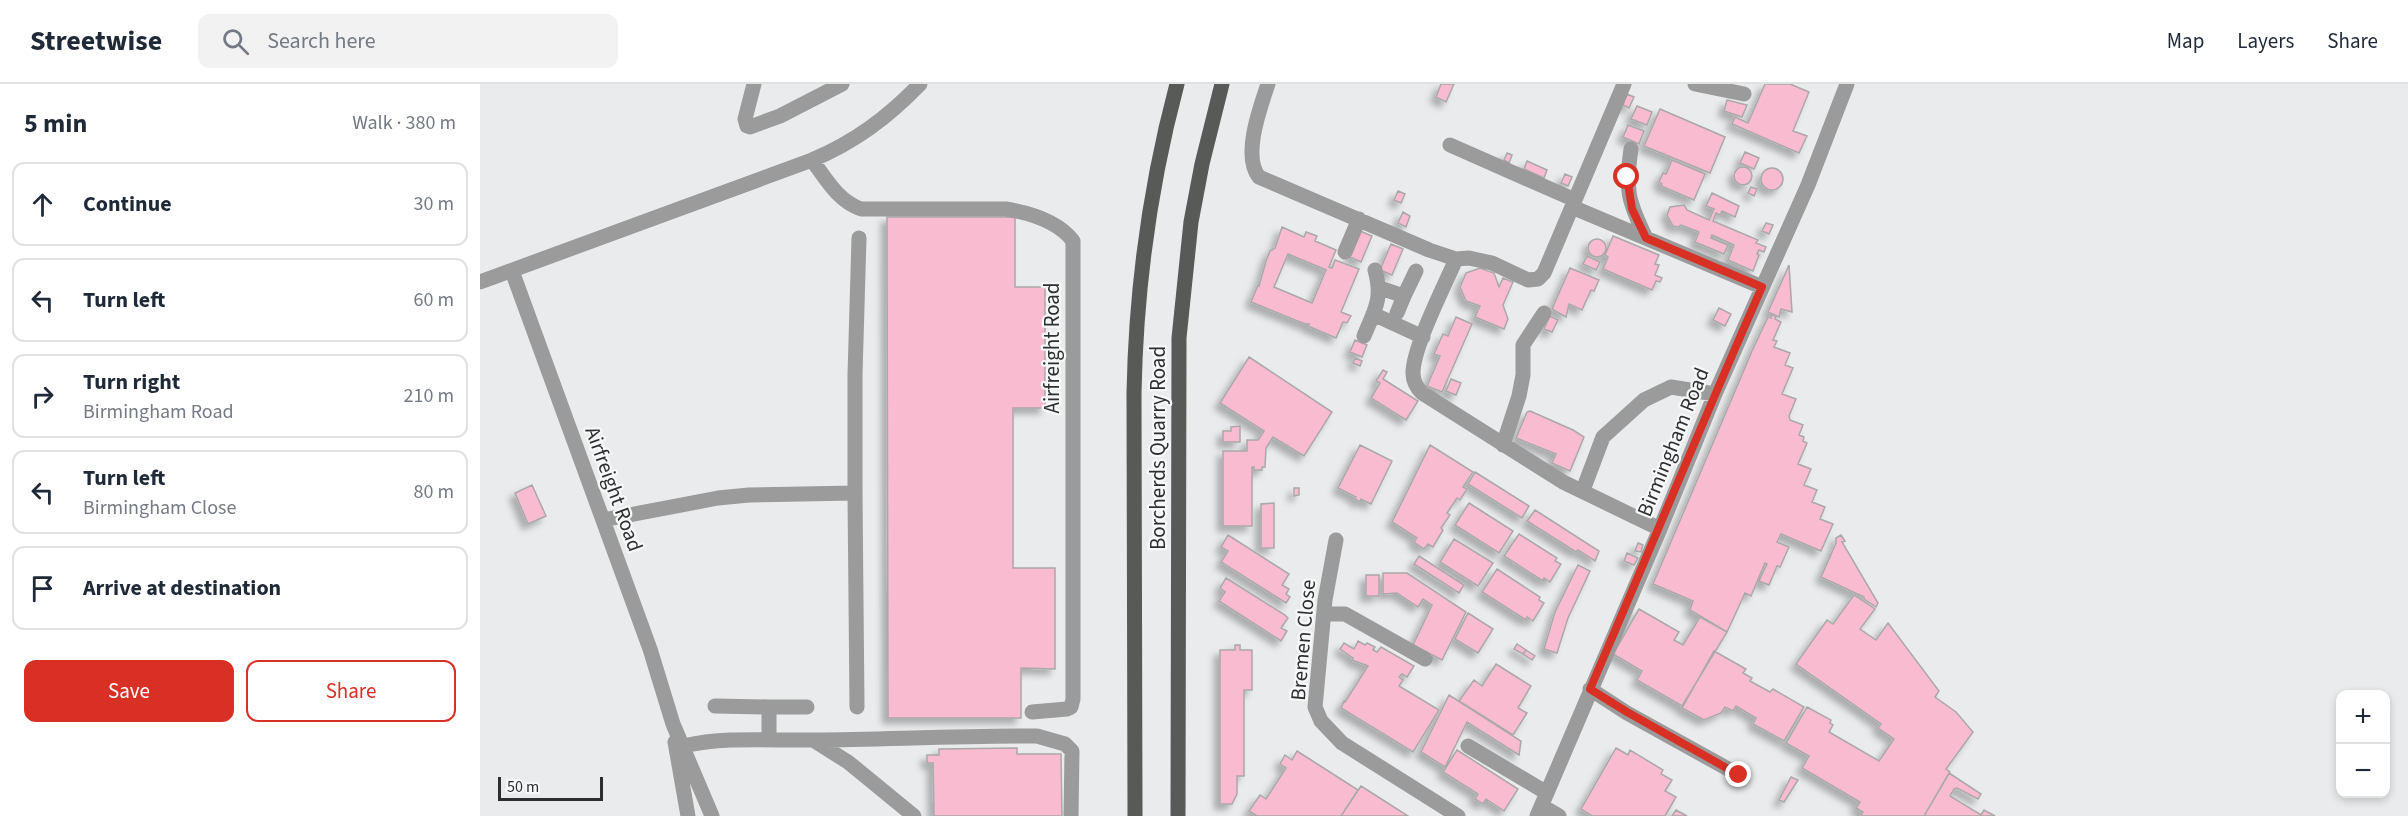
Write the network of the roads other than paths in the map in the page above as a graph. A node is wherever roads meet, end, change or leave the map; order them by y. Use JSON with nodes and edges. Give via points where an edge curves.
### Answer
{"nodes":[{"id":1,"x":754,"y":84,"type":"edge"},
{"id":2,"x":842,"y":84,"type":"edge"},
{"id":3,"x":920,"y":84,"type":"edge"},
{"id":4,"x":1177,"y":84,"type":"edge"},
{"id":5,"x":1222,"y":84,"type":"edge"},
{"id":6,"x":1268,"y":84,"type":"edge"},
{"id":7,"x":1624,"y":84,"type":"edge"},
{"id":8,"x":1695,"y":84,"type":"edge"},
{"id":9,"x":1846,"y":84,"type":"edge"},
{"id":10,"x":828,"y":88,"type":"edge"},
{"id":11,"x":1744,"y":94,"type":"dead end"},
{"id":12,"x":1450,"y":145,"type":"dead end"},
{"id":13,"x":1631,"y":148,"type":"dead end"},
{"id":14,"x":812,"y":160,"type":"junction"},
{"id":15,"x":1574,"y":203,"type":"junction"},
{"id":16,"x":1359,"y":219,"type":"junction"},
{"id":17,"x":859,"y":238,"type":"dead end"},
{"id":18,"x":1646,"y":238,"type":"junction"},
{"id":19,"x":1345,"y":252,"type":"dead end"},
{"id":20,"x":1456,"y":259,"type":"junction"},
{"id":21,"x":1375,"y":270,"type":"dead end"},
{"id":22,"x":512,"y":271,"type":"junction"},
{"id":23,"x":1416,"y":271,"type":"dead end"},
{"id":24,"x":480,"y":282,"type":"edge"},
{"id":25,"x":1762,"y":287,"type":"junction"},
{"id":26,"x":1380,"y":288,"type":"junction"},
{"id":27,"x":1404,"y":296,"type":"junction"},
{"id":28,"x":1397,"y":313,"type":"dead end"},
{"id":29,"x":1544,"y":313,"type":"dead end"},
{"id":30,"x":1373,"y":314,"type":"junction"},
{"id":31,"x":1364,"y":336,"type":"dead end"},
{"id":32,"x":1423,"y":337,"type":"junction"},
{"id":33,"x":1714,"y":394,"type":"junction"},
{"id":34,"x":1503,"y":445,"type":"junction"},
{"id":35,"x":1583,"y":490,"type":"junction"},
{"id":36,"x":855,"y":493,"type":"junction"},
{"id":37,"x":603,"y":520,"type":"junction"},
{"id":38,"x":1660,"y":529,"type":"junction"},
{"id":39,"x":1336,"y":540,"type":"dead end"},
{"id":40,"x":1324,"y":614,"type":"junction"},
{"id":41,"x":1425,"y":659,"type":"dead end"},
{"id":42,"x":1590,"y":689,"type":"junction"},
{"id":43,"x":715,"y":706,"type":"dead end"},
{"id":44,"x":769,"y":707,"type":"junction"},
{"id":45,"x":807,"y":707,"type":"dead end"},
{"id":46,"x":857,"y":707,"type":"dead end"},
{"id":47,"x":1032,"y":712,"type":"dead end"},
{"id":48,"x":673,"y":724,"type":"junction"},
{"id":49,"x":769,"y":739,"type":"junction"},
{"id":50,"x":813,"y":740,"type":"junction"},
{"id":51,"x":683,"y":746,"type":"junction"},
{"id":52,"x":1468,"y":746,"type":"dead end"},
{"id":53,"x":1739,"y":775,"type":"dead end"},
{"id":54,"x":1542,"y":805,"type":"edge"},
{"id":55,"x":688,"y":816,"type":"edge"},
{"id":56,"x":712,"y":816,"type":"edge"},
{"id":57,"x":914,"y":816,"type":"edge"},
{"id":58,"x":1071,"y":816,"type":"edge"},
{"id":59,"x":1135,"y":816,"type":"edge"},
{"id":60,"x":1178,"y":816,"type":"edge"},
{"id":61,"x":1458,"y":816,"type":"edge"},
{"id":62,"x":1559,"y":816,"type":"edge"}],
"edges":[{"from":1,"to":10,"type":"lane","via":[[745,119],[750,127],[780,116]]},
{"from":2,"to":10,"type":"lane"},
{"from":3,"to":14,"type":"lane","via":[[873,127],[841,148]]},
{"from":4,"to":59,"type":"main road","name":"Borcherds Quarry Road","via":[[1151,200],[1137,325]]},
{"from":5,"to":60,"type":"main road","name":"Borcherds Quarry Road","via":[[1191,222],[1178,348]]},
{"from":6,"to":16,"type":"lane","via":[[1252,144],[1255,172],[1277,186]]},
{"from":7,"to":15,"type":"lane"},
{"from":8,"to":11,"type":"lane"},
{"from":9,"to":25,"type":"lane","name":"Birmingham Road","via":[[1808,185]]},
{"from":12,"to":15,"type":"lane"},
{"from":13,"to":18,"type":"lane","via":[[1629,199]]},
{"from":14,"to":22,"type":"lane"},
{"from":14,"to":47,"type":"lane","name":"Airfreight Road","via":[[833,189],[861,209],[1014,210],[1058,227],[1072,241],[1073,699],[1067,710]]},
{"from":15,"to":18,"type":"lane"},
{"from":15,"to":20,"type":"lane","via":[[1548,266],[1538,279],[1528,280],[1492,263]]},
{"from":16,"to":19,"type":"lane"},
{"from":16,"to":20,"type":"lane"},
{"from":17,"to":36,"type":"lane"},
{"from":18,"to":25,"type":"lane"},
{"from":20,"to":32,"type":"lane"},
{"from":21,"to":26,"type":"lane"},
{"from":22,"to":24,"type":"lane"},
{"from":22,"to":37,"type":"lane","name":"Airfreight Road"},
{"from":23,"to":27,"type":"lane"},
{"from":25,"to":33,"type":"lane","name":"Birmingham Road"},
{"from":26,"to":27,"type":"lane"},
{"from":26,"to":30,"type":"lane"},
{"from":27,"to":28,"type":"lane"},
{"from":29,"to":34,"type":"lane","via":[[1523,345],[1520,396]]},
{"from":30,"to":31,"type":"lane"},
{"from":30,"to":32,"type":"lane"},
{"from":32,"to":34,"type":"lane","via":[[1413,374],[1419,389]]},
{"from":33,"to":35,"type":"lane","via":[[1671,387],[1644,400],[1603,437]]},
{"from":33,"to":38,"type":"lane","name":"Birmingham Road"},
{"from":34,"to":35,"type":"lane"},
{"from":35,"to":38,"type":"lane"},
{"from":36,"to":37,"type":"lane","via":[[718,498]]},
{"from":36,"to":46,"type":"lane"},
{"from":37,"to":48,"type":"lane","name":"Airfreight Road"},
{"from":38,"to":42,"type":"lane","name":"Birmingham Road"},
{"from":39,"to":40,"type":"lane","name":"Bremen Close"},
{"from":40,"to":41,"type":"lane","via":[[1345,614]]},
{"from":40,"to":61,"type":"lane","name":"Bremen Close","via":[[1315,694],[1321,721],[1342,743]]},
{"from":42,"to":53,"type":"lane"},
{"from":42,"to":54,"type":"lane","name":"Birmingham Road"},
{"from":43,"to":44,"type":"lane"},
{"from":44,"to":45,"type":"lane"},
{"from":44,"to":49,"type":"lane"},
{"from":48,"to":51,"type":"lane","name":"Airfreight Road"},
{"from":48,"to":55,"type":"lane","name":"Airfreight Road"},
{"from":49,"to":50,"type":"lane"},
{"from":49,"to":51,"type":"lane","via":[[715,740]]},
{"from":50,"to":57,"type":"lane","via":[[848,762]]},
{"from":50,"to":58,"type":"lane","via":[[1037,736],[1057,741],[1072,751]]},
{"from":51,"to":56,"type":"lane","name":"Airfreight Road"},
{"from":52,"to":54,"type":"lane"},
{"from":54,"to":62,"type":"lane"}]}
